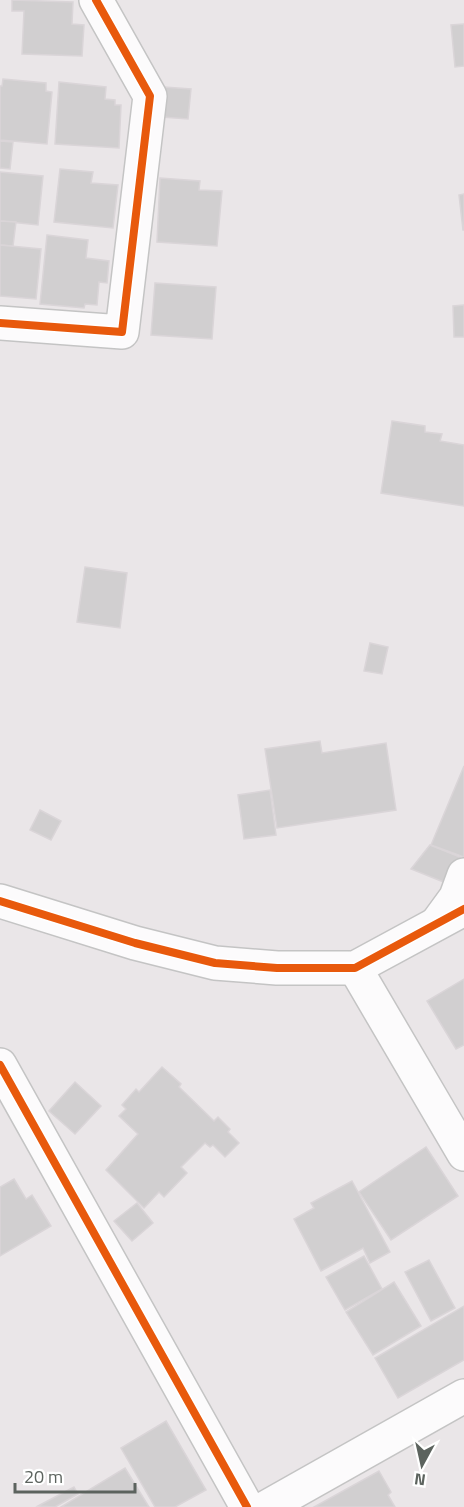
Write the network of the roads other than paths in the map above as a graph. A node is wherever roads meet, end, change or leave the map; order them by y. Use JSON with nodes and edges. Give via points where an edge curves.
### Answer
{"nodes":[{"id":1,"x":96,"y":0,"type":"edge"},
{"id":2,"x":0,"y":322,"type":"edge"},
{"id":3,"x":464,"y":875,"type":"edge"},
{"id":4,"x":0,"y":901,"type":"edge"},
{"id":5,"x":464,"y":909,"type":"edge"},
{"id":6,"x":436,"y":925,"type":"junction"},
{"id":7,"x":355,"y":968,"type":"junction"},
{"id":8,"x":0,"y":1065,"type":"edge"},
{"id":9,"x":464,"y":1154,"type":"edge"},
{"id":10,"x":464,"y":1396,"type":"edge"},
{"id":11,"x":247,"y":1507,"type":"edge"},
{"id":12,"x":267,"y":1507,"type":"edge"}],
"edges":[{"from":1,"to":2,"type":"street","via":[[150,96],[122,332]]},
{"from":3,"to":6,"type":"street","via":[[456,897]]},
{"from":4,"to":7,"type":"street","via":[[135,944],[216,963]]},
{"from":5,"to":6,"type":"street"},
{"from":6,"to":7,"type":"street"},
{"from":7,"to":9,"type":"street"},
{"from":8,"to":11,"type":"street"},
{"from":10,"to":12,"type":"street"}]}
